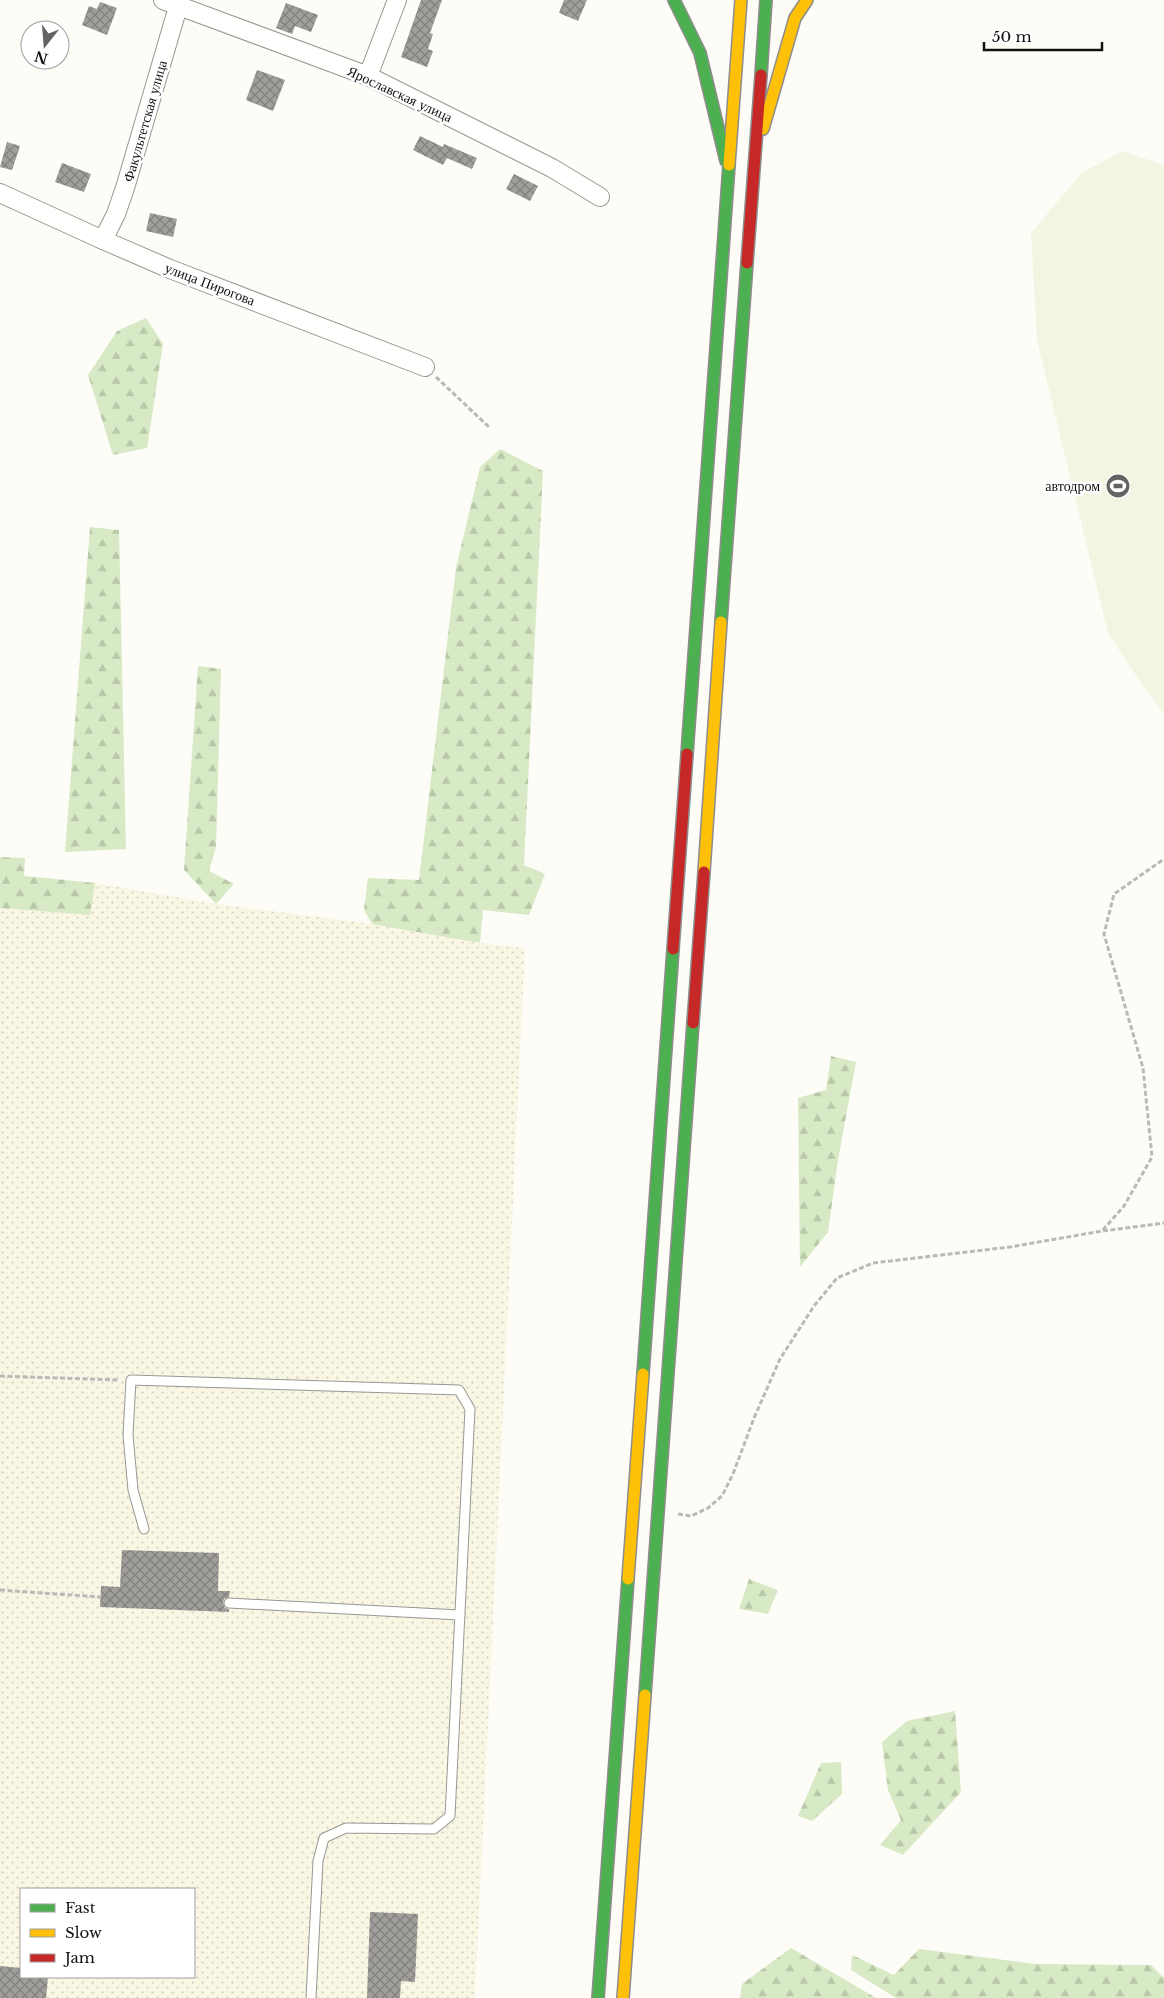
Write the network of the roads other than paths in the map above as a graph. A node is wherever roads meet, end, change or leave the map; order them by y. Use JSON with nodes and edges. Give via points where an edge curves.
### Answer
{"nodes":[{"id":1,"x":398,"y":0,"type":"edge"},
{"id":2,"x":674,"y":0,"type":"edge"},
{"id":3,"x":741,"y":0,"type":"edge"},
{"id":4,"x":766,"y":0,"type":"edge"},
{"id":5,"x":807,"y":0,"type":"edge"},
{"id":6,"x":174,"y":2,"type":"edge"},
{"id":7,"x":368,"y":76,"type":"junction"},
{"id":8,"x":755,"y":158,"type":"junction"},
{"id":9,"x":728,"y":173,"type":"junction"},
{"id":10,"x":0,"y":193,"type":"edge"},
{"id":11,"x":600,"y":197,"type":"dead end"},
{"id":12,"x":103,"y":240,"type":"junction"},
{"id":13,"x":425,"y":367,"type":"road end"},
{"id":14,"x":144,"y":1529,"type":"dead end"},
{"id":15,"x":229,"y":1603,"type":"dead end"},
{"id":16,"x":460,"y":1615,"type":"junction"},
{"id":17,"x":311,"y":1998,"type":"edge"},
{"id":18,"x":598,"y":1998,"type":"edge"},
{"id":19,"x":623,"y":1998,"type":"edge"}],
"edges":[{"from":1,"to":7,"type":"street"},
{"from":2,"to":9,"type":"main road","via":[[700,53]]},
{"from":3,"to":9,"type":"main road"},
{"from":4,"to":8,"type":"main road"},
{"from":5,"to":8,"type":"main road","via":[[796,18]]},
{"from":6,"to":7,"type":"street","name":"Ярославская улица"},
{"from":6,"to":12,"type":"street","name":"Факультетская улица","via":[[125,188]]},
{"from":7,"to":11,"type":"street","name":"Ярославская улица","via":[[552,168]]},
{"from":8,"to":19,"type":"main road"},
{"from":9,"to":18,"type":"main road"},
{"from":10,"to":12,"type":"street","name":"улица Пирогова"},
{"from":12,"to":13,"type":"street","name":"улица Пирогова"},
{"from":14,"to":16,"type":"lane","via":[[134,1490],[128,1435],[131,1380],[459,1390],[470,1409]]},
{"from":15,"to":16,"type":"lane"},
{"from":16,"to":17,"type":"lane","via":[[450,1816],[434,1829],[346,1828],[324,1838],[318,1861]]}]}
